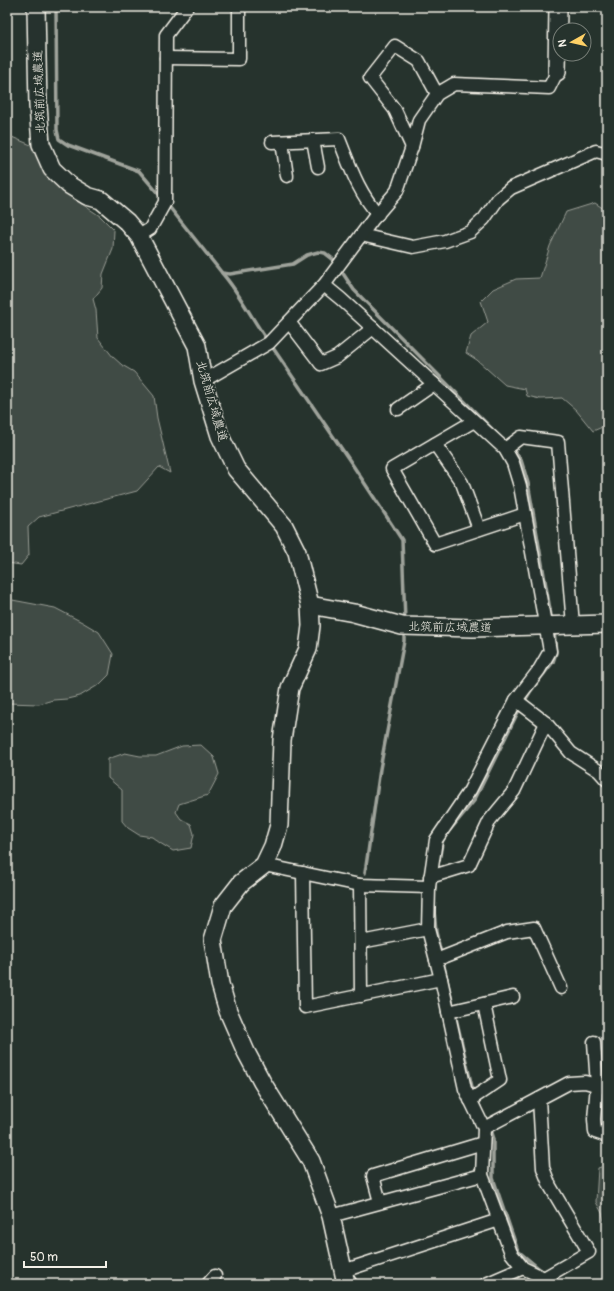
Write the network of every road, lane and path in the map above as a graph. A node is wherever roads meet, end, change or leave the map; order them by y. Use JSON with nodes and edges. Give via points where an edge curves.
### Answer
{"nodes":[{"id":1,"x":36,"y":7,"type":"edge"},
{"id":2,"x":187,"y":7,"type":"edge"},
{"id":3,"x":239,"y":7,"type":"edge"},
{"id":4,"x":558,"y":7,"type":"edge"},
{"id":5,"x":166,"y":58,"type":"junction"},
{"id":6,"x":557,"y":72,"type":"joint"},
{"id":7,"x":437,"y":94,"type":"junction"},
{"id":8,"x":313,"y":140,"type":"junction"},
{"id":9,"x":412,"y":147,"type":"junction"},
{"id":10,"x":607,"y":154,"type":"edge"},
{"id":11,"x":318,"y":167,"type":"dead end"},
{"id":12,"x":287,"y":176,"type":"dead end"},
{"id":13,"x":378,"y":214,"type":"junction"},
{"id":14,"x":139,"y":236,"type":"junction"},
{"id":15,"x":361,"y":236,"type":"junction"},
{"id":16,"x":324,"y":285,"type":"junction"},
{"id":17,"x":289,"y":322,"type":"junction"},
{"id":18,"x":373,"y":328,"type":"junction"},
{"id":19,"x":203,"y":381,"type":"junction"},
{"id":20,"x":434,"y":384,"type":"junction"},
{"id":21,"x":398,"y":409,"type":"dead end"},
{"id":22,"x":474,"y":421,"type":"junction"},
{"id":23,"x":435,"y":444,"type":"junction"},
{"id":24,"x":505,"y":450,"type":"junction"},
{"id":25,"x":525,"y":514,"type":"junction"},
{"id":26,"x":479,"y":529,"type":"junction"},
{"id":27,"x":310,"y":605,"type":"junction"},
{"id":28,"x":607,"y":624,"type":"edge"},
{"id":29,"x":573,"y":625,"type":"junction"},
{"id":30,"x":546,"y":626,"type":"junction"},
{"id":31,"x":516,"y":700,"type":"junction"},
{"id":32,"x":546,"y":723,"type":"junction"},
{"id":33,"x":607,"y":780,"type":"edge"},
{"id":34,"x":264,"y":865,"type":"junction"},
{"id":35,"x":303,"y":873,"type":"junction"},
{"id":36,"x":429,"y":882,"type":"junction"},
{"id":37,"x":360,"y":885,"type":"junction"},
{"id":38,"x":428,"y":930,"type":"junction"},
{"id":39,"x":360,"y":942,"type":"junction"},
{"id":40,"x":436,"y":960,"type":"junction"},
{"id":41,"x":441,"y":979,"type":"junction"},
{"id":42,"x":561,"y":988,"type":"dead end"},
{"id":43,"x":361,"y":996,"type":"junction"},
{"id":44,"x":513,"y":997,"type":"dead end"},
{"id":45,"x":484,"y":1004,"type":"junction"},
{"id":46,"x":448,"y":1012,"type":"junction"},
{"id":47,"x":594,"y":1042,"type":"dead end"},
{"id":48,"x":602,"y":1086,"type":"edge"},
{"id":49,"x":539,"y":1099,"type":"junction"},
{"id":50,"x":470,"y":1100,"type":"junction"},
{"id":51,"x":484,"y":1128,"type":"junction"},
{"id":52,"x":607,"y":1136,"type":"edge"},
{"id":53,"x":483,"y":1143,"type":"junction"},
{"id":54,"x":482,"y":1175,"type":"junction"},
{"id":55,"x":380,"y":1202,"type":"junction"},
{"id":56,"x":331,"y":1216,"type":"junction"},
{"id":57,"x":499,"y":1220,"type":"junction"},
{"id":58,"x":523,"y":1268,"type":"junction"},
{"id":59,"x":346,"y":1277,"type":"edge"},
{"id":60,"x":546,"y":1281,"type":"edge"},
{"id":61,"x":486,"y":1284,"type":"edge"}],
"edges":[{"from":1,"to":14,"type":"street","name":"北筑前広域農道","via":[[41,144],[52,169],[69,185],[87,196],[101,200]]},
{"from":2,"to":5,"type":"street","via":[[166,35]]},
{"from":3,"to":5,"type":"street","via":[[239,59]]},
{"from":4,"to":6,"type":"street"},
{"from":5,"to":14,"type":"street","via":[[165,202],[150,229]]},
{"from":6,"to":7,"type":"street","via":[[549,88],[454,84]]},
{"from":7,"to":9,"type":"street","via":[[419,120]]},
{"from":7,"to":9,"type":"street","via":[[419,62],[395,46],[370,78],[395,110]]},
{"from":8,"to":11,"type":"street"},
{"from":8,"to":12,"type":"street","via":[[277,142]]},
{"from":8,"to":13,"type":"street","via":[[339,139],[358,186]]},
{"from":9,"to":13,"type":"street","via":[[397,191]]},
{"from":10,"to":15,"type":"street","via":[[596,151],[511,188],[498,199],[484,219],[470,232],[444,241],[413,247]]},
{"from":13,"to":15,"type":"street"},
{"from":14,"to":19,"type":"street","name":"北筑前広域農道","via":[[197,346]]},
{"from":15,"to":16,"type":"street"},
{"from":16,"to":17,"type":"street"},
{"from":16,"to":18,"type":"street"},
{"from":17,"to":18,"type":"street","via":[[321,364],[337,357]]},
{"from":17,"to":19,"type":"street","via":[[270,343]]},
{"from":18,"to":20,"type":"street"},
{"from":19,"to":27,"type":"street","name":"北筑前広域農道","via":[[220,436],[236,469],[284,526],[297,552]]},
{"from":20,"to":21,"type":"street"},
{"from":20,"to":22,"type":"street"},
{"from":22,"to":23,"type":"street"},
{"from":22,"to":24,"type":"street"},
{"from":23,"to":26,"type":"street","via":[[462,482]]},
{"from":23,"to":26,"type":"street","via":[[392,469],[435,544]]},
{"from":24,"to":25,"type":"street","via":[[513,463]]},
{"from":24,"to":29,"type":"street","via":[[521,437],[558,442]]},
{"from":25,"to":26,"type":"street"},
{"from":25,"to":30,"type":"street"},
{"from":27,"to":30,"type":"street","name":"北筑前広域農道","via":[[402,626]]},
{"from":27,"to":34,"type":"street","via":[[312,626],[308,649],[290,688],[282,740],[279,825]]},
{"from":28,"to":29,"type":"street","name":"北筑前広域農道"},
{"from":29,"to":30,"type":"street","name":"北筑前広域農道"},
{"from":30,"to":31,"type":"street","via":[[550,651]]},
{"from":31,"to":32,"type":"street"},
{"from":31,"to":36,"type":"street","via":[[470,790],[436,840]]},
{"from":32,"to":33,"type":"street","via":[[571,753],[598,770]]},
{"from":32,"to":36,"type":"street","via":[[514,791],[490,820],[470,865]]},
{"from":34,"to":35,"type":"street"},
{"from":34,"to":56,"type":"street","via":[[240,883],[223,906],[213,940],[220,984],[228,1012],[246,1052],[311,1162]]},
{"from":35,"to":37,"type":"street"},
{"from":35,"to":43,"type":"street","via":[[305,1007]]},
{"from":36,"to":37,"type":"street"},
{"from":36,"to":38,"type":"street"},
{"from":37,"to":39,"type":"street"},
{"from":38,"to":39,"type":"street"},
{"from":38,"to":40,"type":"street"},
{"from":39,"to":43,"type":"street"},
{"from":40,"to":41,"type":"street"},
{"from":40,"to":42,"type":"street","via":[[507,932],[534,928]]},
{"from":41,"to":43,"type":"street"},
{"from":41,"to":46,"type":"street"},
{"from":44,"to":45,"type":"street"},
{"from":45,"to":46,"type":"street"},
{"from":45,"to":50,"type":"street","via":[[500,1080]]},
{"from":46,"to":50,"type":"street","via":[[465,1089]]},
{"from":47,"to":48,"type":"street"},
{"from":48,"to":49,"type":"street","via":[[585,1082],[569,1083]]},
{"from":48,"to":52,"type":"street","via":[[594,1119],[595,1132]]},
{"from":49,"to":51,"type":"street"},
{"from":49,"to":60,"type":"street","via":[[543,1168],[550,1186],[589,1252]]},
{"from":50,"to":51,"type":"street"},
{"from":51,"to":53,"type":"street"},
{"from":53,"to":54,"type":"street"},
{"from":53,"to":55,"type":"street","via":[[373,1176]]},
{"from":54,"to":55,"type":"street"},
{"from":54,"to":57,"type":"street"},
{"from":55,"to":56,"type":"street"},
{"from":56,"to":59,"type":"street"},
{"from":57,"to":58,"type":"street","via":[[511,1253]]},
{"from":57,"to":59,"type":"street"},
{"from":58,"to":60,"type":"street"},
{"from":58,"to":61,"type":"street"}]}
